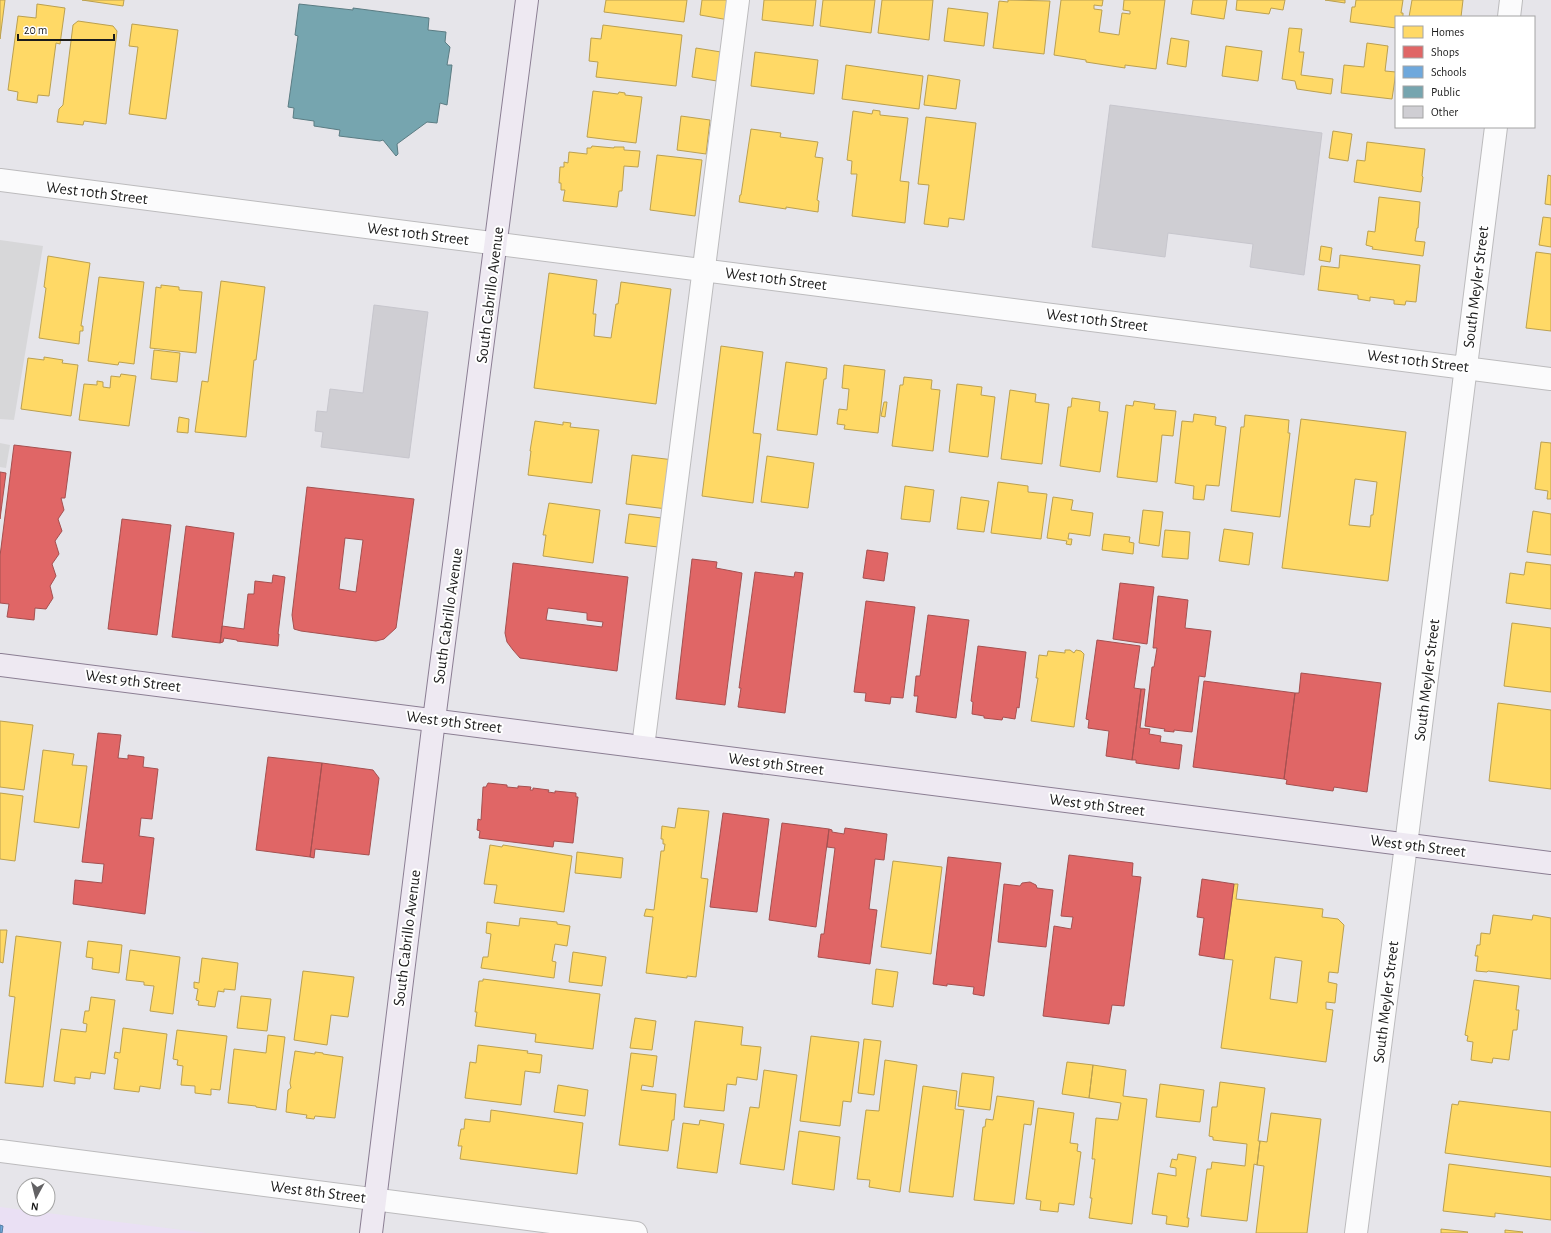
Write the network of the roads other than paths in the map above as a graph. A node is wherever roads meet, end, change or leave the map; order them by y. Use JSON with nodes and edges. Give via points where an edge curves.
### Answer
{"nodes":[{"id":1,"x":527,"y":0,"type":"edge"},
{"id":2,"x":738,"y":0,"type":"edge"},
{"id":3,"x":1511,"y":0,"type":"edge"},
{"id":4,"x":1509,"y":16,"type":"edge"},
{"id":5,"x":1496,"y":128,"type":"edge"},
{"id":6,"x":0,"y":180,"type":"edge"},
{"id":7,"x":497,"y":244,"type":"junction"},
{"id":8,"x":704,"y":270,"type":"junction"},
{"id":9,"x":1466,"y":367,"type":"junction"},
{"id":10,"x":1551,"y":379,"type":"edge"},
{"id":11,"x":0,"y":665,"type":"edge"},
{"id":12,"x":434,"y":720,"type":"junction"},
{"id":13,"x":643,"y":747,"type":"junction"},
{"id":14,"x":1406,"y":844,"type":"junction"},
{"id":15,"x":1551,"y":863,"type":"edge"},
{"id":16,"x":0,"y":1151,"type":"edge"},
{"id":17,"x":374,"y":1200,"type":"junction"},
{"id":18,"x":370,"y":1233,"type":"edge"},
{"id":19,"x":636,"y":1233,"type":"edge"},
{"id":20,"x":1356,"y":1233,"type":"edge"}],
"edges":[{"from":1,"to":7,"type":"main road","name":"South Cabrillo Avenue"},
{"from":2,"to":8,"type":"street"},
{"from":3,"to":4,"type":"street"},
{"from":5,"to":9,"type":"street","name":"South Meyler Street"},
{"from":6,"to":7,"type":"street","name":"West 10th Street"},
{"from":7,"to":8,"type":"street","name":"West 10th Street"},
{"from":7,"to":12,"type":"main road","name":"South Cabrillo Avenue"},
{"from":8,"to":9,"type":"street","name":"West 10th Street"},
{"from":8,"to":13,"type":"street"},
{"from":9,"to":10,"type":"street","name":"West 10th Street"},
{"from":9,"to":14,"type":"street","name":"South Meyler Street"},
{"from":11,"to":12,"type":"main road","name":"West 9th Street"},
{"from":12,"to":13,"type":"main road","name":"West 9th Street"},
{"from":12,"to":17,"type":"main road","name":"South Cabrillo Avenue"},
{"from":13,"to":14,"type":"main road","name":"West 9th Street"},
{"from":14,"to":15,"type":"main road","name":"West 9th Street"},
{"from":14,"to":20,"type":"street","name":"South Meyler Street"},
{"from":16,"to":17,"type":"street","name":"West 8th Street"},
{"from":17,"to":18,"type":"main road","name":"South Cabrillo Avenue"},
{"from":17,"to":19,"type":"street","name":"West 8th Street"}]}
